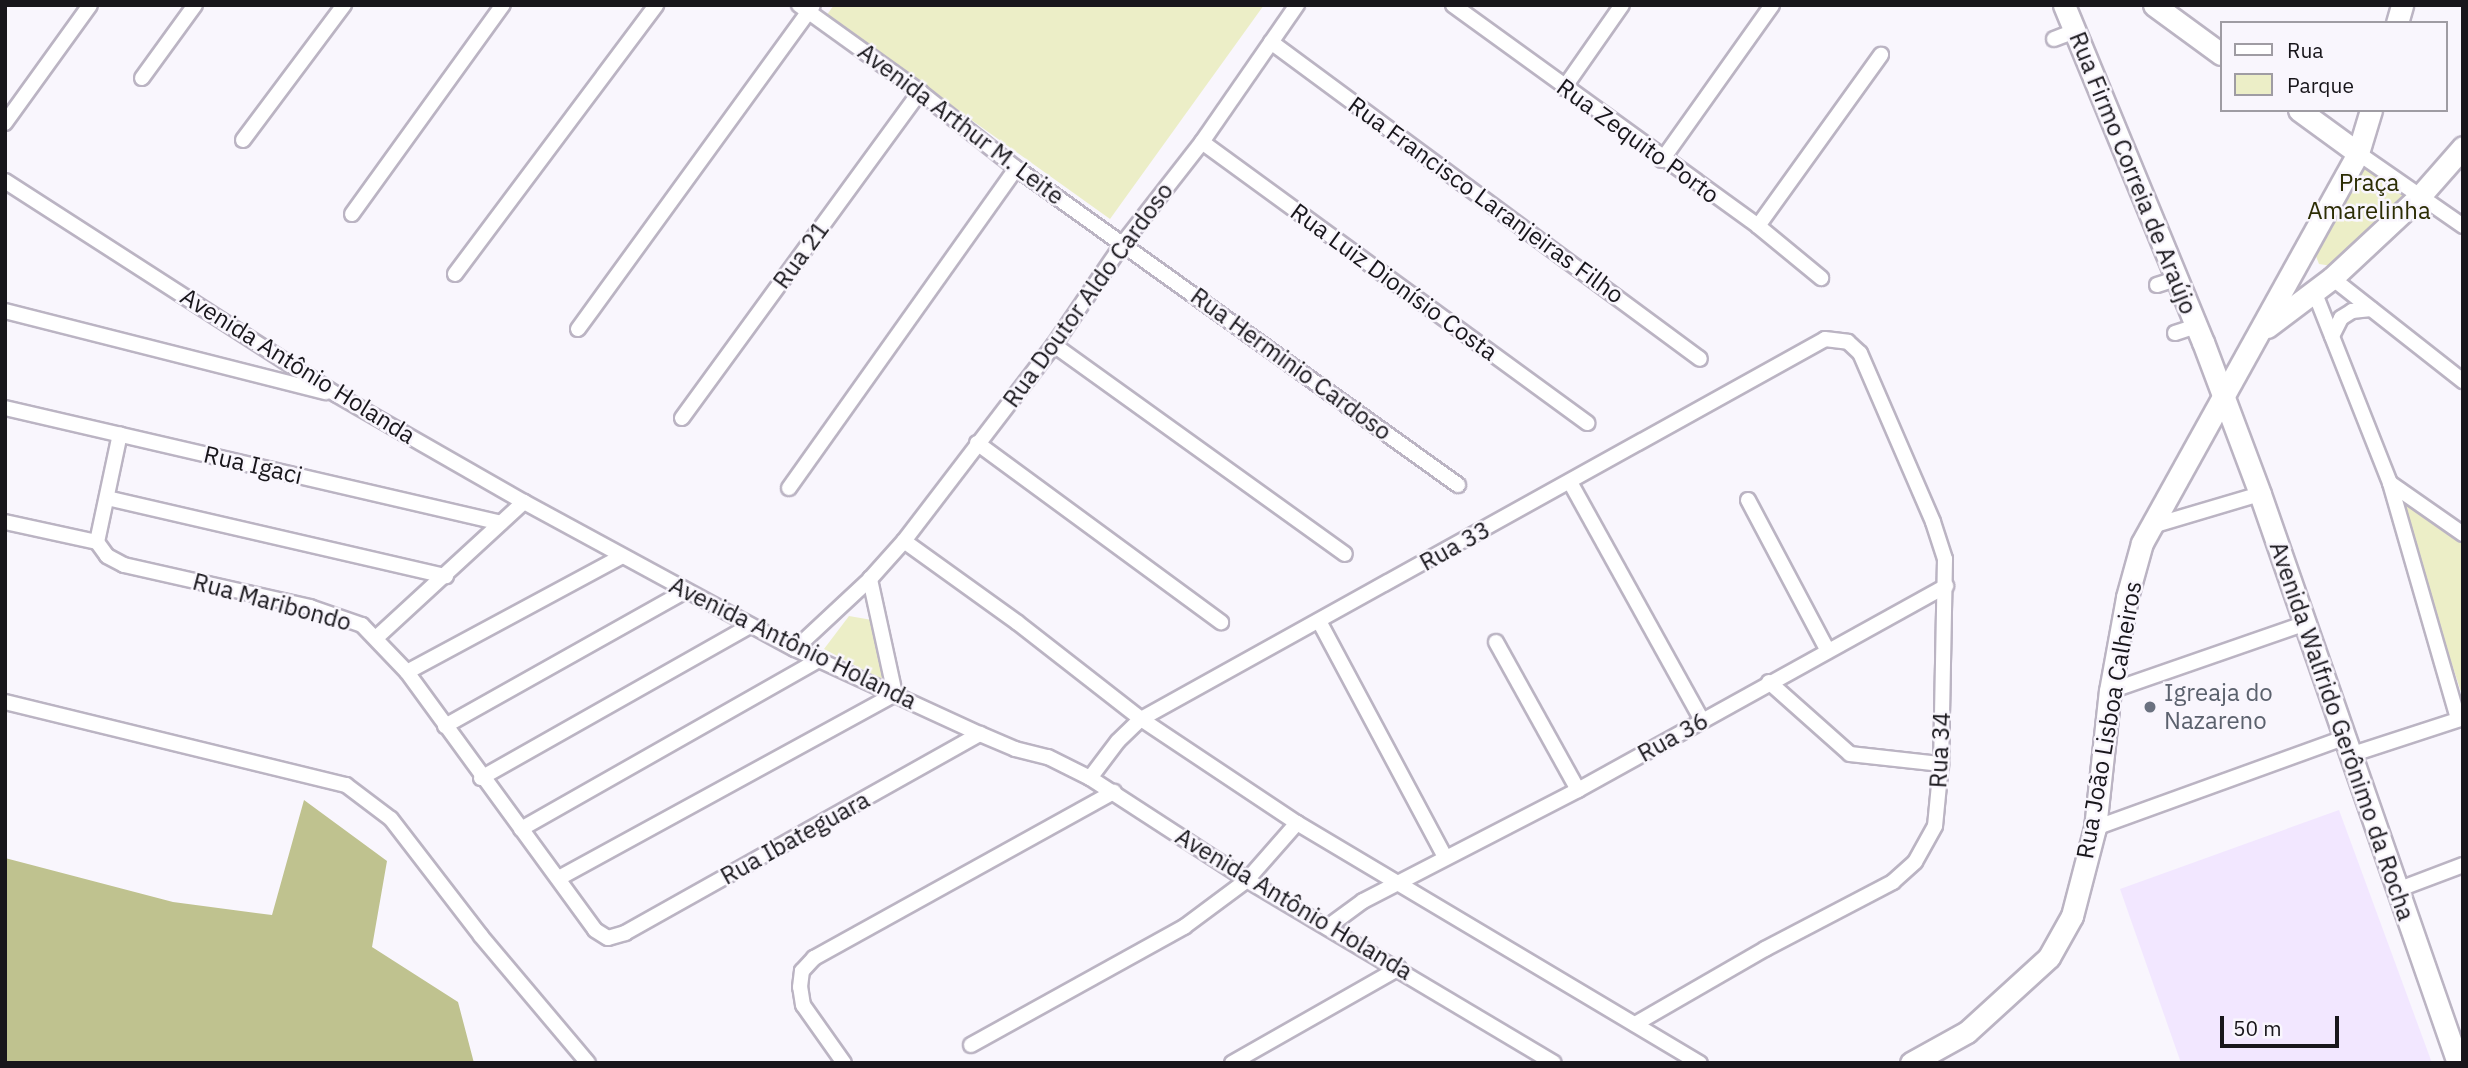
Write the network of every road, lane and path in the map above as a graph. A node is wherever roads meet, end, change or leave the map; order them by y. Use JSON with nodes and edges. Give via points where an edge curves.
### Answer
{"nodes":[{"id":1,"x":90,"y":5,"type":"edge"},
{"id":2,"x":195,"y":5,"type":"edge"},
{"id":3,"x":344,"y":5,"type":"edge"},
{"id":4,"x":503,"y":5,"type":"edge"},
{"id":5,"x":656,"y":5,"type":"edge"},
{"id":6,"x":1297,"y":5,"type":"edge"},
{"id":7,"x":1622,"y":5,"type":"edge"},
{"id":8,"x":1772,"y":5,"type":"edge"},
{"id":9,"x":2064,"y":5,"type":"edge"},
{"id":10,"x":2154,"y":5,"type":"edge"},
{"id":11,"x":1457,"y":6,"type":"edge"},
{"id":12,"x":807,"y":8,"type":"edge"},
{"id":13,"x":2075,"y":31,"type":"junction"},
{"id":14,"x":2054,"y":39,"type":"dead end"},
{"id":15,"x":1271,"y":42,"type":"junction"},
{"id":16,"x":2220,"y":53,"type":"edge"},
{"id":17,"x":1881,"y":55,"type":"dead end"},
{"id":18,"x":142,"y":78,"type":"dead end"},
{"id":19,"x":1564,"y":88,"type":"junction"},
{"id":20,"x":920,"y":92,"type":"junction"},
{"id":21,"x":2302,"y":112,"type":"edge"},
{"id":22,"x":2370,"y":112,"type":"edge"},
{"id":23,"x":5,"y":123,"type":"edge"},
{"id":24,"x":243,"y":140,"type":"dead end"},
{"id":25,"x":1202,"y":142,"type":"junction"},
{"id":26,"x":2463,"y":147,"type":"edge"},
{"id":27,"x":2358,"y":153,"type":"junction"},
{"id":28,"x":1662,"y":160,"type":"junction"},
{"id":29,"x":1016,"y":168,"type":"junction"},
{"id":30,"x":5,"y":181,"type":"edge"},
{"id":31,"x":2420,"y":196,"type":"junction"},
{"id":32,"x":352,"y":214,"type":"dead end"},
{"id":33,"x":1758,"y":226,"type":"junction"},
{"id":34,"x":2463,"y":226,"type":"edge"},
{"id":35,"x":1124,"y":243,"type":"junction"},
{"id":36,"x":2303,"y":255,"type":"junction"},
{"id":37,"x":455,"y":274,"type":"dead end"},
{"id":38,"x":1821,"y":278,"type":"dead end"},
{"id":39,"x":2332,"y":278,"type":"junction"},
{"id":40,"x":2314,"y":291,"type":"junction"},
{"id":41,"x":2371,"y":309,"type":"junction"},
{"id":42,"x":5,"y":311,"type":"edge"},
{"id":43,"x":578,"y":329,"type":"dead end"},
{"id":44,"x":2259,"y":332,"type":"junction"},
{"id":45,"x":2175,"y":333,"type":"dead end"},
{"id":46,"x":2199,"y":334,"type":"junction"},
{"id":47,"x":2332,"y":336,"type":"junction"},
{"id":48,"x":1838,"y":339,"type":"joint"},
{"id":49,"x":1054,"y":345,"type":"junction"},
{"id":50,"x":1700,"y":359,"type":"dead end"},
{"id":51,"x":2245,"y":360,"type":"junction"},
{"id":52,"x":2463,"y":381,"type":"edge"},
{"id":53,"x":337,"y":395,"type":"junction"},
{"id":54,"x":2223,"y":399,"type":"junction"},
{"id":55,"x":5,"y":408,"type":"edge"},
{"id":56,"x":682,"y":418,"type":"dead end"},
{"id":57,"x":1587,"y":423,"type":"dead end"},
{"id":58,"x":120,"y":434,"type":"junction"},
{"id":59,"x":2201,"y":438,"type":"junction"},
{"id":60,"x":2239,"y":438,"type":"junction"},
{"id":61,"x":977,"y":443,"type":"junction"},
{"id":62,"x":1570,"y":482,"type":"junction"},
{"id":63,"x":2390,"y":484,"type":"junction"},
{"id":64,"x":1458,"y":485,"type":"dead end"},
{"id":65,"x":789,"y":488,"type":"dead end"},
{"id":66,"x":2260,"y":494,"type":"junction"},
{"id":67,"x":107,"y":498,"type":"junction"},
{"id":68,"x":1748,"y":500,"type":"dead end"},
{"id":69,"x":524,"y":502,"type":"junction"},
{"id":70,"x":5,"y":522,"type":"edge"},
{"id":71,"x":501,"y":523,"type":"junction"},
{"id":72,"x":2151,"y":526,"type":"junction"},
{"id":73,"x":2463,"y":534,"type":"edge"},
{"id":74,"x":904,"y":541,"type":"junction"},
{"id":75,"x":97,"y":542,"type":"junction"},
{"id":76,"x":1345,"y":554,"type":"dead end"},
{"id":77,"x":622,"y":556,"type":"junction"},
{"id":78,"x":446,"y":576,"type":"junction"},
{"id":79,"x":870,"y":579,"type":"junction"},
{"id":80,"x":1946,"y":586,"type":"junction"},
{"id":81,"x":686,"y":591,"type":"junction"},
{"id":82,"x":1319,"y":621,"type":"junction"},
{"id":83,"x":1221,"y":622,"type":"dead end"},
{"id":84,"x":2303,"y":624,"type":"junction"},
{"id":85,"x":750,"y":626,"type":"junction"},
{"id":86,"x":376,"y":638,"type":"junction"},
{"id":87,"x":1496,"y":642,"type":"dead end"},
{"id":88,"x":795,"y":649,"type":"junction"},
{"id":89,"x":1827,"y":649,"type":"junction"},
{"id":90,"x":819,"y":660,"type":"junction"},
{"id":91,"x":407,"y":672,"type":"junction"},
{"id":92,"x":1769,"y":682,"type":"junction"},
{"id":93,"x":2110,"y":691,"type":"junction"},
{"id":94,"x":895,"y":694,"type":"junction"},
{"id":95,"x":5,"y":702,"type":"edge"},
{"id":96,"x":1141,"y":719,"type":"junction"},
{"id":97,"x":2461,"y":719,"type":"edge"},
{"id":98,"x":1702,"y":720,"type":"junction"},
{"id":99,"x":445,"y":726,"type":"junction"},
{"id":100,"x":980,"y":734,"type":"junction"},
{"id":101,"x":2346,"y":746,"type":"junction"},
{"id":102,"x":1941,"y":764,"type":"junction"},
{"id":103,"x":481,"y":778,"type":"junction"},
{"id":104,"x":1090,"y":778,"type":"junction"},
{"id":105,"x":1578,"y":790,"type":"junction"},
{"id":106,"x":1114,"y":792,"type":"junction"},
{"id":107,"x":1297,"y":823,"type":"junction"},
{"id":108,"x":2095,"y":828,"type":"junction"},
{"id":109,"x":521,"y":829,"type":"junction"},
{"id":110,"x":1445,"y":857,"type":"junction"},
{"id":111,"x":2463,"y":865,"type":"edge"},
{"id":112,"x":559,"y":878,"type":"junction"},
{"id":113,"x":1247,"y":880,"type":"junction"},
{"id":114,"x":1398,"y":883,"type":"junction"},
{"id":115,"x":2397,"y":890,"type":"junction"},
{"id":116,"x":1329,"y":926,"type":"junction"},
{"id":117,"x":608,"y":938,"type":"joint"},
{"id":118,"x":1399,"y":968,"type":"junction"},
{"id":119,"x":1635,"y":1024,"type":"junction"},
{"id":120,"x":971,"y":1045,"type":"dead end"},
{"id":121,"x":1552,"y":1062,"type":"edge"},
{"id":122,"x":588,"y":1063,"type":"edge"},
{"id":123,"x":844,"y":1063,"type":"edge"},
{"id":124,"x":1233,"y":1063,"type":"edge"},
{"id":125,"x":1700,"y":1063,"type":"edge"},
{"id":126,"x":1910,"y":1063,"type":"edge"},
{"id":127,"x":2458,"y":1063,"type":"edge"}],
"edges":[{"from":1,"to":23,"type":"street"},
{"from":2,"to":18,"type":"street"},
{"from":3,"to":24,"type":"street"},
{"from":4,"to":32,"type":"street"},
{"from":5,"to":37,"type":"street"},
{"from":6,"to":15,"type":"street","name":"Rua Doutor Aldo Cardoso"},
{"from":7,"to":19,"type":"street"},
{"from":8,"to":28,"type":"street"},
{"from":9,"to":13,"type":"street","name":"Rua Firmo Correia de Araújo"},
{"from":10,"to":16,"type":"street"},
{"from":11,"to":19,"type":"street","name":"Rua Zequito Porto"},
{"from":12,"to":20,"type":"street","name":"Avenida Arthur M. Leite"},
{"from":12,"to":43,"type":"street"},
{"from":13,"to":14,"type":"street"},
{"from":13,"to":46,"type":"street","name":"Rua Firmo Correia de Araújo","via":[[2166,282]]},
{"from":15,"to":25,"type":"street","name":"Rua Doutor Aldo Cardoso"},
{"from":15,"to":50,"type":"street","name":"Rua Francisco Laranjeiras Filho"},
{"from":17,"to":33,"type":"street"},
{"from":19,"to":28,"type":"street","name":"Rua Zequito Porto"},
{"from":20,"to":29,"type":"street","name":"Avenida Arthur M. Leite"},
{"from":20,"to":56,"type":"street","name":"Rua 21"},
{"from":21,"to":27,"type":"street"},
{"from":22,"to":27,"type":"street","name":"Rua João Lisboa Calheiros"},
{"from":25,"to":35,"type":"street","name":"Rua Doutor Aldo Cardoso"},
{"from":25,"to":57,"type":"street","name":"Rua Luiz Dionísio Costa"},
{"from":26,"to":31,"type":"street"},
{"from":27,"to":31,"type":"street"},
{"from":27,"to":36,"type":"street","name":"Rua João Lisboa Calheiros"},
{"from":28,"to":33,"type":"street","name":"Rua Zequito Porto"},
{"from":29,"to":35,"type":"street","name":"Avenida Arthur M. Leite"},
{"from":29,"to":65,"type":"street"},
{"from":30,"to":53,"type":"street","name":"Avenida Antônio Holanda"},
{"from":31,"to":34,"type":"street"},
{"from":31,"to":39,"type":"street"},
{"from":33,"to":38,"type":"street","name":"Rua Zequito Porto"},
{"from":35,"to":49,"type":"street","name":"Rua Doutor Aldo Cardoso"},
{"from":35,"to":64,"type":"street","name":"Rua Herminio Cardoso"},
{"from":36,"to":39,"type":"street","via":[[2309,276],[2324,281]]},
{"from":36,"to":44,"type":"street","name":"Rua João Lisboa Calheiros"},
{"from":39,"to":40,"type":"street"},
{"from":39,"to":41,"type":"street"},
{"from":40,"to":44,"type":"street"},
{"from":40,"to":47,"type":"street"},
{"from":41,"to":47,"type":"street","via":[[2352,311],[2341,318]]},
{"from":41,"to":52,"type":"street"},
{"from":42,"to":53,"type":"street"},
{"from":44,"to":51,"type":"street","name":"Rua João Lisboa Calheiros"},
{"from":45,"to":46,"type":"street"},
{"from":46,"to":51,"type":"street","name":"Rua Firmo Correia de Araújo","via":[[2215,351]]},
{"from":46,"to":54,"type":"street","name":"Rua Firmo Correia de Araújo"},
{"from":47,"to":63,"type":"street"},
{"from":48,"to":62,"type":"street","name":"Rua 33","via":[[1825,339]]},
{"from":48,"to":80,"type":"street","name":"Rua 34","via":[[1860,353],[1876,389],[1933,522],[1945,559]]},
{"from":49,"to":61,"type":"street","name":"Rua Doutor Aldo Cardoso"},
{"from":49,"to":76,"type":"street"},
{"from":51,"to":54,"type":"street","name":"Rua João Lisboa Calheiros"},
{"from":53,"to":69,"type":"street","name":"Avenida Antônio Holanda"},
{"from":54,"to":59,"type":"street","name":"Rua João Lisboa Calheiros"},
{"from":54,"to":60,"type":"street","name":"Avenida Walfrido Gerônimo da Rocha"},
{"from":55,"to":58,"type":"street","name":"Rua Igaci"},
{"from":58,"to":67,"type":"street"},
{"from":58,"to":71,"type":"street","name":"Rua Igaci"},
{"from":59,"to":60,"type":"street"},
{"from":59,"to":72,"type":"street","name":"Rua João Lisboa Calheiros"},
{"from":60,"to":66,"type":"street","name":"Avenida Walfrido Gerônimo da Rocha"},
{"from":61,"to":74,"type":"street","name":"Rua Doutor Aldo Cardoso"},
{"from":61,"to":83,"type":"street"},
{"from":62,"to":82,"type":"street","name":"Rua 33"},
{"from":62,"to":98,"type":"street"},
{"from":63,"to":73,"type":"street"},
{"from":63,"to":97,"type":"street"},
{"from":66,"to":72,"type":"street"},
{"from":66,"to":84,"type":"street","name":"Avenida Walfrido Gerônimo da Rocha"},
{"from":67,"to":75,"type":"street"},
{"from":67,"to":78,"type":"street"},
{"from":68,"to":89,"type":"street"},
{"from":69,"to":71,"type":"street"},
{"from":69,"to":77,"type":"street","name":"Avenida Antônio Holanda"},
{"from":70,"to":75,"type":"street","name":"Rua Maribondo"},
{"from":71,"to":78,"type":"street"},
{"from":72,"to":93,"type":"street","name":"Rua João Lisboa Calheiros","via":[[2127,597]]},
{"from":74,"to":79,"type":"street","name":"Rua Doutor Aldo Cardoso"},
{"from":74,"to":96,"type":"street"},
{"from":75,"to":86,"type":"street","name":"Rua Maribondo","via":[[107,556],[124,565],[310,607],[362,625]]},
{"from":77,"to":81,"type":"street","name":"Avenida Antônio Holanda"},
{"from":77,"to":91,"type":"street"},
{"from":78,"to":86,"type":"street"},
{"from":79,"to":88,"type":"street","name":"Rua Doutor Aldo Cardoso"},
{"from":79,"to":94,"type":"street"},
{"from":80,"to":89,"type":"street","name":"Rua 36"},
{"from":80,"to":102,"type":"street","name":"Rua 34"},
{"from":81,"to":85,"type":"street","name":"Avenida Antônio Holanda"},
{"from":81,"to":99,"type":"street"},
{"from":82,"to":96,"type":"street","name":"Rua 33"},
{"from":82,"to":110,"type":"street"},
{"from":84,"to":93,"type":"street"},
{"from":84,"to":101,"type":"street","name":"Avenida Walfrido Gerônimo da Rocha"},
{"from":85,"to":88,"type":"street","name":"Avenida Antônio Holanda"},
{"from":85,"to":103,"type":"street"},
{"from":86,"to":91,"type":"street","name":"Rua Maribondo"},
{"from":87,"to":105,"type":"street"},
{"from":88,"to":90,"type":"street","name":"Avenida Antônio Holanda"},
{"from":89,"to":92,"type":"street","name":"Rua 36"},
{"from":90,"to":94,"type":"street","name":"Avenida Antônio Holanda"},
{"from":90,"to":109,"type":"street"},
{"from":91,"to":99,"type":"street","name":"Rua Maribondo"},
{"from":92,"to":98,"type":"street","name":"Rua 36"},
{"from":92,"to":102,"type":"street","via":[[1850,754]]},
{"from":93,"to":108,"type":"street","name":"Rua João Lisboa Calheiros"},
{"from":94,"to":100,"type":"street","name":"Avenida Antônio Holanda"},
{"from":94,"to":112,"type":"street"},
{"from":95,"to":122,"type":"street","via":[[346,785],[391,819]]},
{"from":96,"to":104,"type":"street","name":"Rua 33"},
{"from":96,"to":107,"type":"street"},
{"from":97,"to":101,"type":"street"},
{"from":98,"to":105,"type":"street","name":"Rua 36"},
{"from":99,"to":103,"type":"street","name":"Rua Maribondo"},
{"from":100,"to":104,"type":"street","name":"Avenida Antônio Holanda","via":[[1048,757]]},
{"from":100,"to":117,"type":"street","name":"Rua Ibateguara","via":[[625,933]]},
{"from":101,"to":108,"type":"street"},
{"from":101,"to":115,"type":"street","name":"Avenida Walfrido Gerônimo da Rocha"},
{"from":102,"to":119,"type":"street","name":"Rua 34","via":[[1935,826],[1915,862],[1892,882]]},
{"from":103,"to":109,"type":"street","name":"Rua Maribondo"},
{"from":104,"to":106,"type":"street","name":"Avenida Antônio Holanda"},
{"from":105,"to":110,"type":"street","name":"Rua 36"},
{"from":106,"to":113,"type":"street","name":"Avenida Antônio Holanda"},
{"from":106,"to":123,"type":"street","via":[[814,958],[802,971],[803,1005]]},
{"from":107,"to":113,"type":"street"},
{"from":107,"to":114,"type":"street"},
{"from":108,"to":126,"type":"street","name":"Rua João Lisboa Calheiros","via":[[2072,916],[2049,957],[1967,1032]]},
{"from":109,"to":112,"type":"street","name":"Rua Maribondo"},
{"from":110,"to":114,"type":"street","name":"Rua 36"},
{"from":111,"to":115,"type":"street"},
{"from":112,"to":117,"type":"street","name":"Rua Maribondo","via":[[596,930]]},
{"from":113,"to":116,"type":"street","name":"Avenida Antônio Holanda"},
{"from":113,"to":120,"type":"street","via":[[1184,927]]},
{"from":114,"to":116,"type":"street","name":"Rua 36"},
{"from":114,"to":119,"type":"street"},
{"from":115,"to":127,"type":"street","name":"Avenida Walfrido Gerônimo da Rocha"},
{"from":116,"to":118,"type":"street","name":"Avenida Antônio Holanda"},
{"from":118,"to":121,"type":"street","name":"Avenida Antônio Holanda"},
{"from":118,"to":124,"type":"street"},
{"from":119,"to":125,"type":"street"}]}
